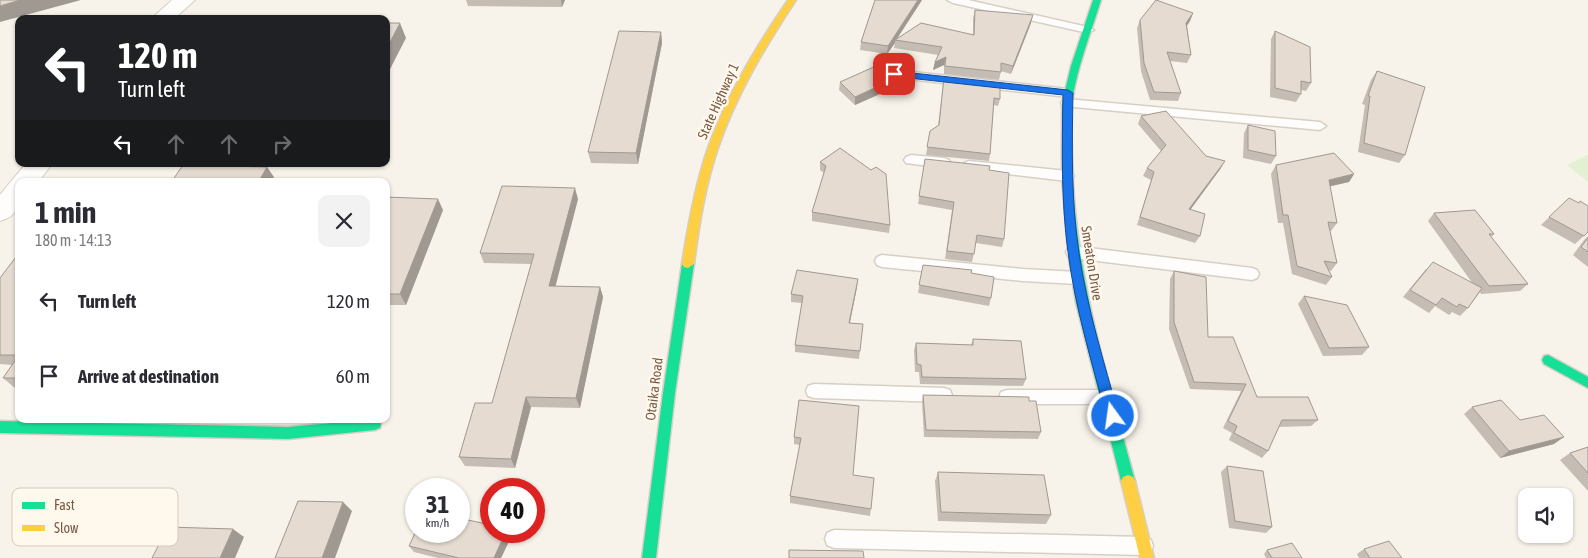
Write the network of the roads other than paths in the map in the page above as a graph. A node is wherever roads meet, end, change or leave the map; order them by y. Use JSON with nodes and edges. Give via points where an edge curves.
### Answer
{"nodes":[{"id":1,"x":185,"y":0,"type":"edge"},
{"id":2,"x":792,"y":0,"type":"edge"},
{"id":3,"x":952,"y":0,"type":"edge"},
{"id":4,"x":1097,"y":0,"type":"edge"},
{"id":5,"x":166,"y":15,"type":"edge"},
{"id":6,"x":1088,"y":30,"type":"junction"},
{"id":7,"x":894,"y":74,"type":"dead end"},
{"id":8,"x":1067,"y":98,"type":"junction"},
{"id":9,"x":1320,"y":126,"type":"dead end"},
{"id":10,"x":911,"y":160,"type":"dead end"},
{"id":11,"x":38,"y":167,"type":"edge"},
{"id":12,"x":1067,"y":176,"type":"junction"},
{"id":13,"x":28,"y":178,"type":"edge"},
{"id":14,"x":15,"y":195,"type":"edge"},
{"id":15,"x":0,"y":212,"type":"edge"},
{"id":16,"x":694,"y":223,"type":"joint"},
{"id":17,"x":1074,"y":252,"type":"junction"},
{"id":18,"x":882,"y":261,"type":"dead end"},
{"id":19,"x":1252,"y":274,"type":"dead end"},
{"id":20,"x":1077,"y":278,"type":"junction"},
{"id":21,"x":1548,"y":360,"type":"dead end"},
{"id":22,"x":1588,"y":383,"type":"edge"},
{"id":23,"x":814,"y":391,"type":"dead end"},
{"id":24,"x":958,"y":396,"type":"edge"},
{"id":25,"x":987,"y":396,"type":"edge"},
{"id":26,"x":1108,"y":397,"type":"junction"},
{"id":27,"x":375,"y":424,"type":"dead end"},
{"id":28,"x":0,"y":427,"type":"edge"},
{"id":29,"x":834,"y":539,"type":"dead end"},
{"id":30,"x":1146,"y":552,"type":"edge"},
{"id":31,"x":649,"y":558,"type":"edge"}],
"edges":[{"from":1,"to":5,"type":"street"},
{"from":2,"to":16,"type":"main road","name":"State Highway 1","via":[[750,64],[727,112],[710,160]]},
{"from":3,"to":6,"type":"lane"},
{"from":4,"to":6,"type":"main road","name":"Smeaton Drive"},
{"from":6,"to":8,"type":"main road","name":"Smeaton Drive"},
{"from":7,"to":8,"type":"lane"},
{"from":8,"to":9,"type":"lane"},
{"from":8,"to":12,"type":"main road","name":"Smeaton Drive"},
{"from":10,"to":12,"type":"lane"},
{"from":11,"to":13,"type":"street"},
{"from":12,"to":17,"type":"main road","name":"Smeaton Drive"},
{"from":14,"to":15,"type":"street"},
{"from":16,"to":31,"type":"main road","name":"Otaika Road","via":[[675,342]]},
{"from":17,"to":19,"type":"lane"},
{"from":17,"to":20,"type":"main road","name":"Smeaton Drive"},
{"from":18,"to":20,"type":"lane"},
{"from":20,"to":26,"type":"main road","name":"Smeaton Drive"},
{"from":21,"to":22,"type":"main road"},
{"from":23,"to":24,"type":"lane"},
{"from":25,"to":26,"type":"lane"},
{"from":26,"to":30,"type":"main road","name":"Smeaton Drive"},
{"from":27,"to":28,"type":"main road","via":[[288,433]]},
{"from":29,"to":30,"type":"lane"}]}
